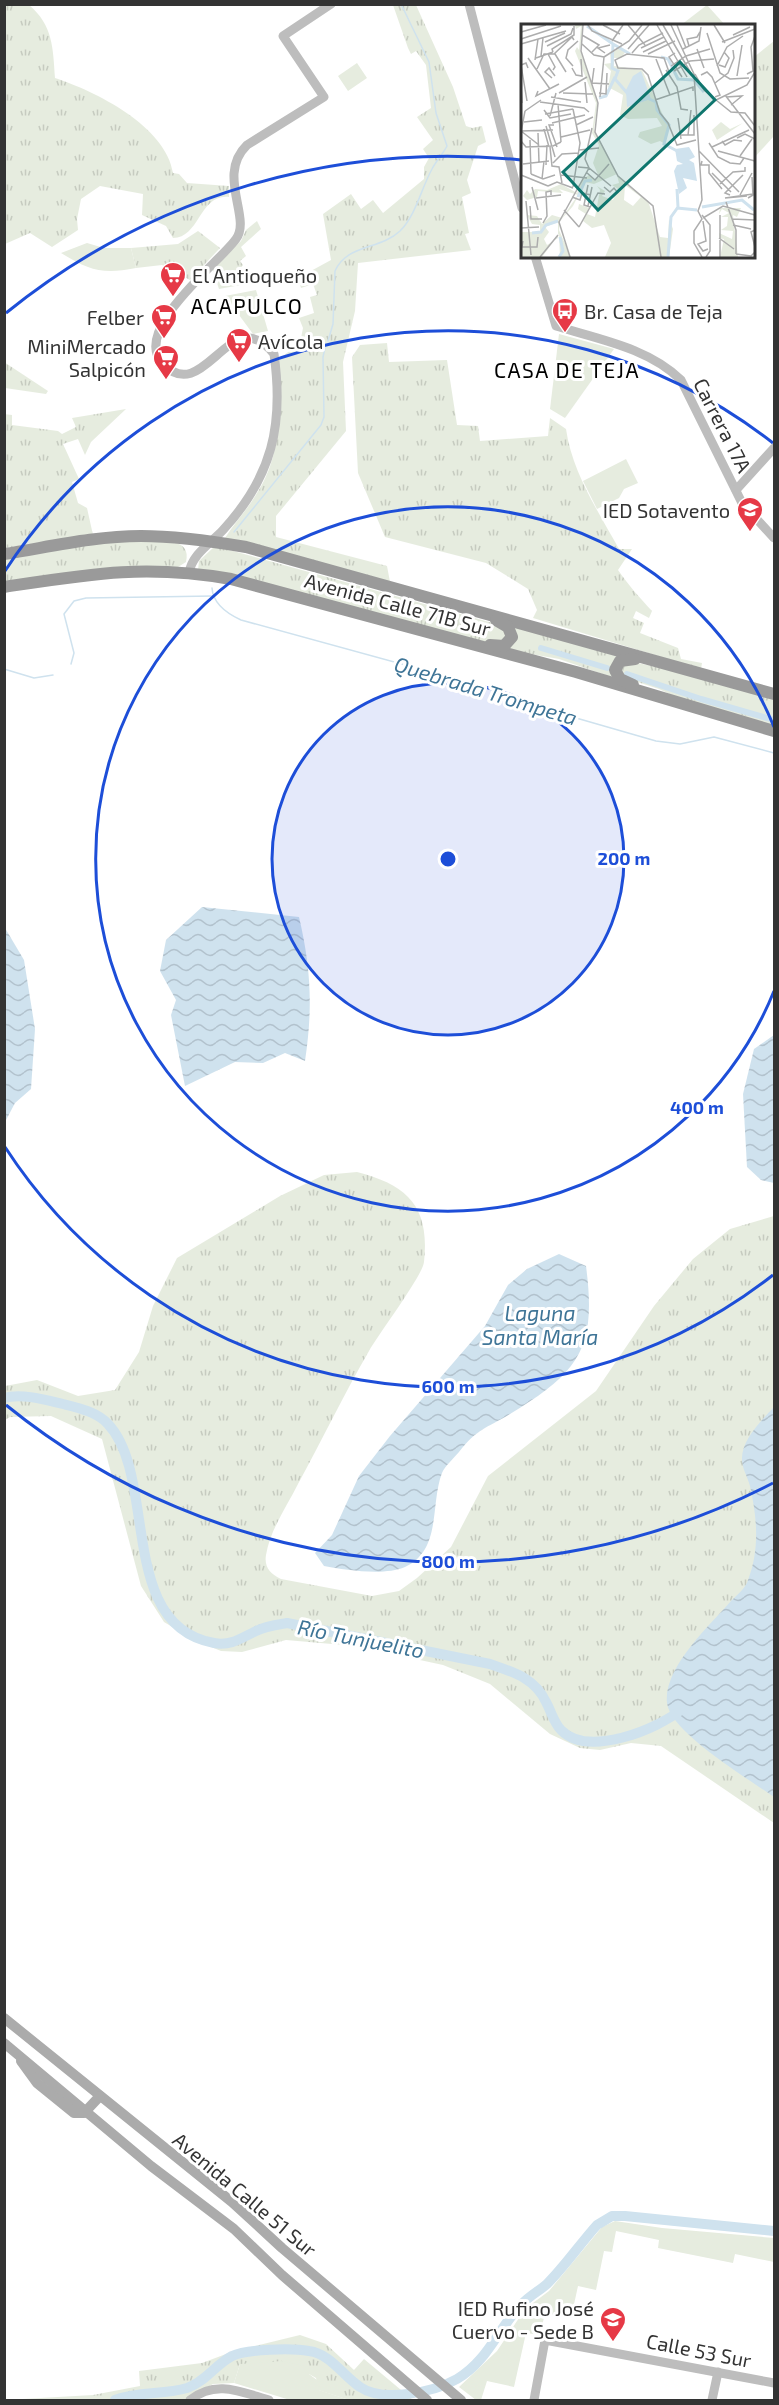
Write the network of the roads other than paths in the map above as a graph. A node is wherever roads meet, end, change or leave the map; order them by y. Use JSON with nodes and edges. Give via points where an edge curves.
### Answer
{"nodes":[{"id":1,"x":331,"y":4,"type":"edge"},
{"id":2,"x":470,"y":4,"type":"edge"},
{"id":3,"x":521,"y":204,"type":"edge"},
{"id":4,"x":536,"y":258,"type":"edge"},
{"id":5,"x":774,"y":448,"type":"edge"},
{"id":6,"x":736,"y":490,"type":"junction"},
{"id":7,"x":774,"y":538,"type":"edge"},
{"id":8,"x":212,"y":541,"type":"junction"},
{"id":9,"x":4,"y":554,"type":"edge"},
{"id":10,"x":189,"y":573,"type":"junction"},
{"id":11,"x":4,"y":588,"type":"edge"},
{"id":12,"x":468,"y":608,"type":"junction"},
{"id":13,"x":453,"y":640,"type":"junction"},
{"id":14,"x":666,"y":664,"type":"junction"},
{"id":15,"x":774,"y":693,"type":"edge"},
{"id":16,"x":658,"y":697,"type":"junction"},
{"id":17,"x":774,"y":730,"type":"edge"},
{"id":18,"x":4,"y":2018,"type":"edge"},
{"id":19,"x":4,"y":2043,"type":"edge"},
{"id":20,"x":100,"y":2096,"type":"junction"},
{"id":21,"x":86,"y":2111,"type":"junction"},
{"id":22,"x":718,"y":2372,"type":"junction"},
{"id":23,"x":774,"y":2383,"type":"edge"},
{"id":24,"x":458,"y":2397,"type":"edge"},
{"id":25,"x":190,"y":2400,"type":"edge"},
{"id":26,"x":269,"y":2400,"type":"edge"},
{"id":27,"x":427,"y":2400,"type":"edge"},
{"id":28,"x":534,"y":2400,"type":"edge"},
{"id":29,"x":712,"y":2400,"type":"edge"}],
"edges":[{"from":1,"to":8,"type":"street","via":[[283,36],[324,97],[247,145],[237,160],[234,197],[242,225],[234,242],[177,303],[160,331],[155,350],[164,365],[176,372],[190,372],[208,364],[237,339],[252,337],[266,344],[274,354],[275,410],[270,459],[249,497]]},
{"from":2,"to":3,"type":"street"},
{"from":4,"to":6,"type":"street","name":"Carrera 17A","via":[[556,326],[634,351],[681,380]]},
{"from":5,"to":6,"type":"street"},
{"from":6,"to":7,"type":"street","name":"Carrera 17A","via":[[747,510]]},
{"from":8,"to":9,"type":"highway","name":"Avenida Calle 71B Sur","via":[[140,536]]},
{"from":8,"to":10,"type":"street","via":[[194,559]]},
{"from":8,"to":12,"type":"highway","name":"Avenida Calle 71B Sur","via":[[256,549]]},
{"from":10,"to":11,"type":"highway","name":"Avenida Calle 71B Sur","via":[[118,571]]},
{"from":10,"to":13,"type":"highway","name":"Avenida Calle 71B Sur","via":[[254,585]]},
{"from":12,"to":13,"type":"highway","via":[[506,625],[511,640],[500,646]]},
{"from":12,"to":14,"type":"highway","name":"Avenida Calle 71B Sur"},
{"from":13,"to":16,"type":"highway","name":"Avenida Calle 71B Sur"},
{"from":14,"to":15,"type":"highway","name":"Avenida Calle 71B Sur"},
{"from":14,"to":16,"type":"highway","via":[[628,659],[616,666],[620,679]]},
{"from":16,"to":17,"type":"highway","name":"Avenida Calle 71B Sur"},
{"from":18,"to":20,"type":"main road","name":"Avenida Calle 51 Sur"},
{"from":19,"to":21,"type":"main road","via":[[37,2083],[71,2111],[78,2115]]},
{"from":20,"to":21,"type":"main road"},
{"from":20,"to":24,"type":"main road","name":"Avenida Calle 51 Sur","via":[[232,2202]]},
{"from":21,"to":27,"type":"main road","name":"Avenida Calle 51 Sur","via":[[234,2229]]},
{"from":22,"to":23,"type":"street","name":"Calle 53 Sur"},
{"from":22,"to":28,"type":"street","name":"Calle 53 Sur","via":[[545,2340]]},
{"from":22,"to":29,"type":"street"},
{"from":25,"to":26,"type":"street","via":[[215,2388]]}]}
